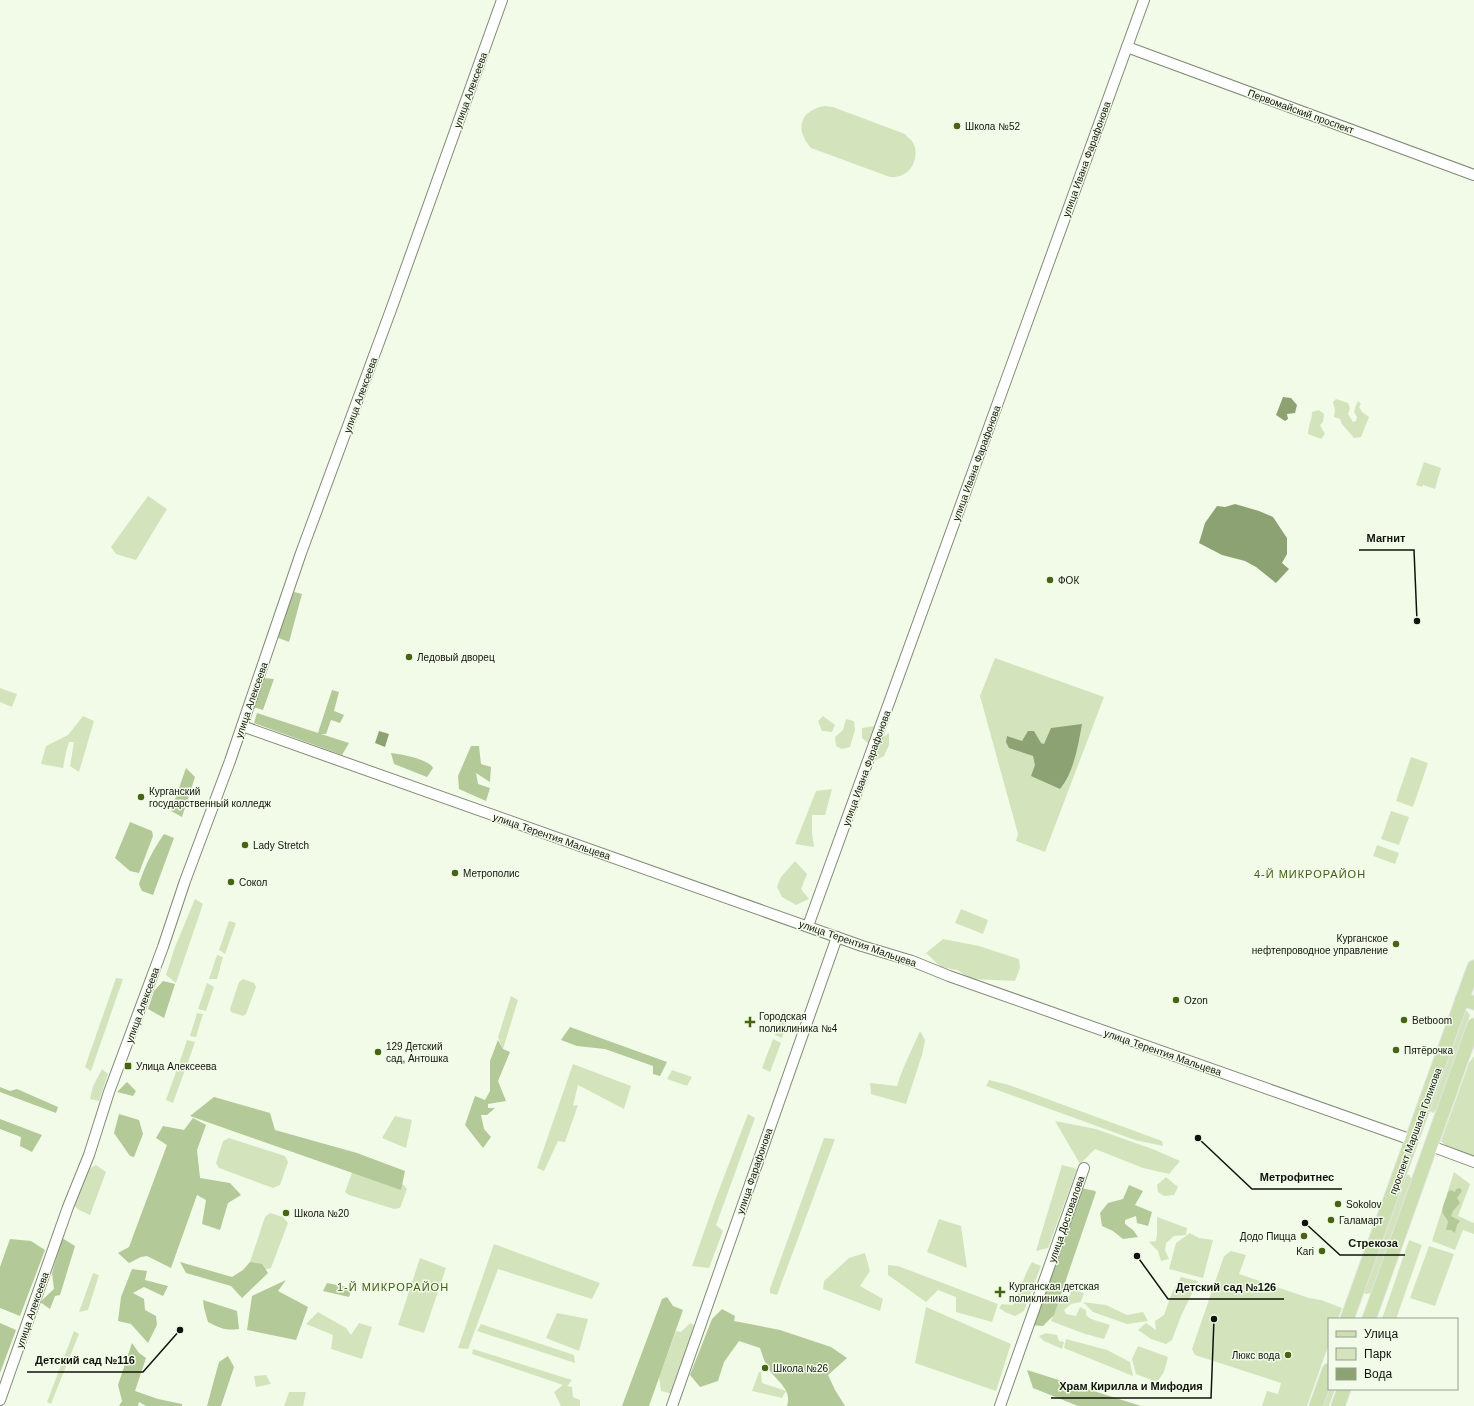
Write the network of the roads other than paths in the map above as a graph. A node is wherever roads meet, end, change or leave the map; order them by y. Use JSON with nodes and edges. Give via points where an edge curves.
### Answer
{"nodes":[{"id":1,"x":502,"y":0,"type":"edge"},
{"id":2,"x":1144,"y":0,"type":"edge"},
{"id":3,"x":1127,"y":47,"type":"junction"},
{"id":4,"x":1474,"y":175,"type":"edge"},
{"id":5,"x":242,"y":726,"type":"junction"},
{"id":6,"x":808,"y":926,"type":"junction"},
{"id":7,"x":837,"y":937,"type":"junction"},
{"id":8,"x":1474,"y":966,"type":"edge"},
{"id":9,"x":1468,"y":1001,"type":"edge"},
{"id":10,"x":1474,"y":1026,"type":"edge"},
{"id":11,"x":1412,"y":1140,"type":"junction"},
{"id":12,"x":1431,"y":1146,"type":"junction"},
{"id":13,"x":1474,"y":1162,"type":"edge"},
{"id":14,"x":1084,"y":1168,"type":"dead end"},
{"id":15,"x":1354,"y":1299,"type":"junction"},
{"id":16,"x":1374,"y":1306,"type":"junction"},
{"id":17,"x":1347,"y":1318,"type":"edge"},
{"id":18,"x":1369,"y":1318,"type":"edge"},
{"id":19,"x":1328,"y":1373,"type":"edge"},
{"id":20,"x":1344,"y":1390,"type":"edge"},
{"id":21,"x":0,"y":1400,"type":"edge"},
{"id":22,"x":672,"y":1406,"type":"edge"},
{"id":23,"x":1000,"y":1406,"type":"edge"},
{"id":24,"x":1316,"y":1406,"type":"edge"},
{"id":25,"x":1338,"y":1406,"type":"edge"}],
"edges":[{"from":1,"to":5,"type":"street","name":"улица Алексеева","via":[[305,543]]},
{"from":2,"to":3,"type":"street","name":"улица Ивана Фарафонова"},
{"from":3,"to":4,"type":"street","name":"Первомайский проспект"},
{"from":3,"to":6,"type":"street","name":"улица Ивана Фарафонова"},
{"from":5,"to":6,"type":"street","name":"улица Терентия Мальцева"},
{"from":5,"to":21,"type":"street","name":"улица Алексеева"},
{"from":6,"to":7,"type":"street","name":"улица Терентия Мальцева"},
{"from":7,"to":11,"type":"street","name":"улица Терентия Мальцева","via":[[912,961]]},
{"from":7,"to":22,"type":"street","name":"улица Фарафонова"},
{"from":8,"to":9,"type":"main road","name":"проспект Маршала Голикова"},
{"from":9,"to":11,"type":"main road","name":"проспект Маршала Голикова"},
{"from":10,"to":12,"type":"main road","name":"проспект Маршала Голикова"},
{"from":11,"to":12,"type":"main road","name":"улица Терентия Мальцева"},
{"from":11,"to":15,"type":"main road","name":"проспект Маршала Голикова"},
{"from":12,"to":13,"type":"street","name":"улица Терентия Мальцева"},
{"from":12,"to":16,"type":"main road","name":"проспект Маршала Голикова"},
{"from":14,"to":23,"type":"street","name":"улица Достовалова"},
{"from":15,"to":16,"type":"main road"},
{"from":15,"to":17,"type":"main road","name":"проспект Маршала Голикова"},
{"from":16,"to":18,"type":"main road","name":"проспект Маршала Голикова"},
{"from":19,"to":24,"type":"main road"},
{"from":20,"to":25,"type":"main road"}]}
